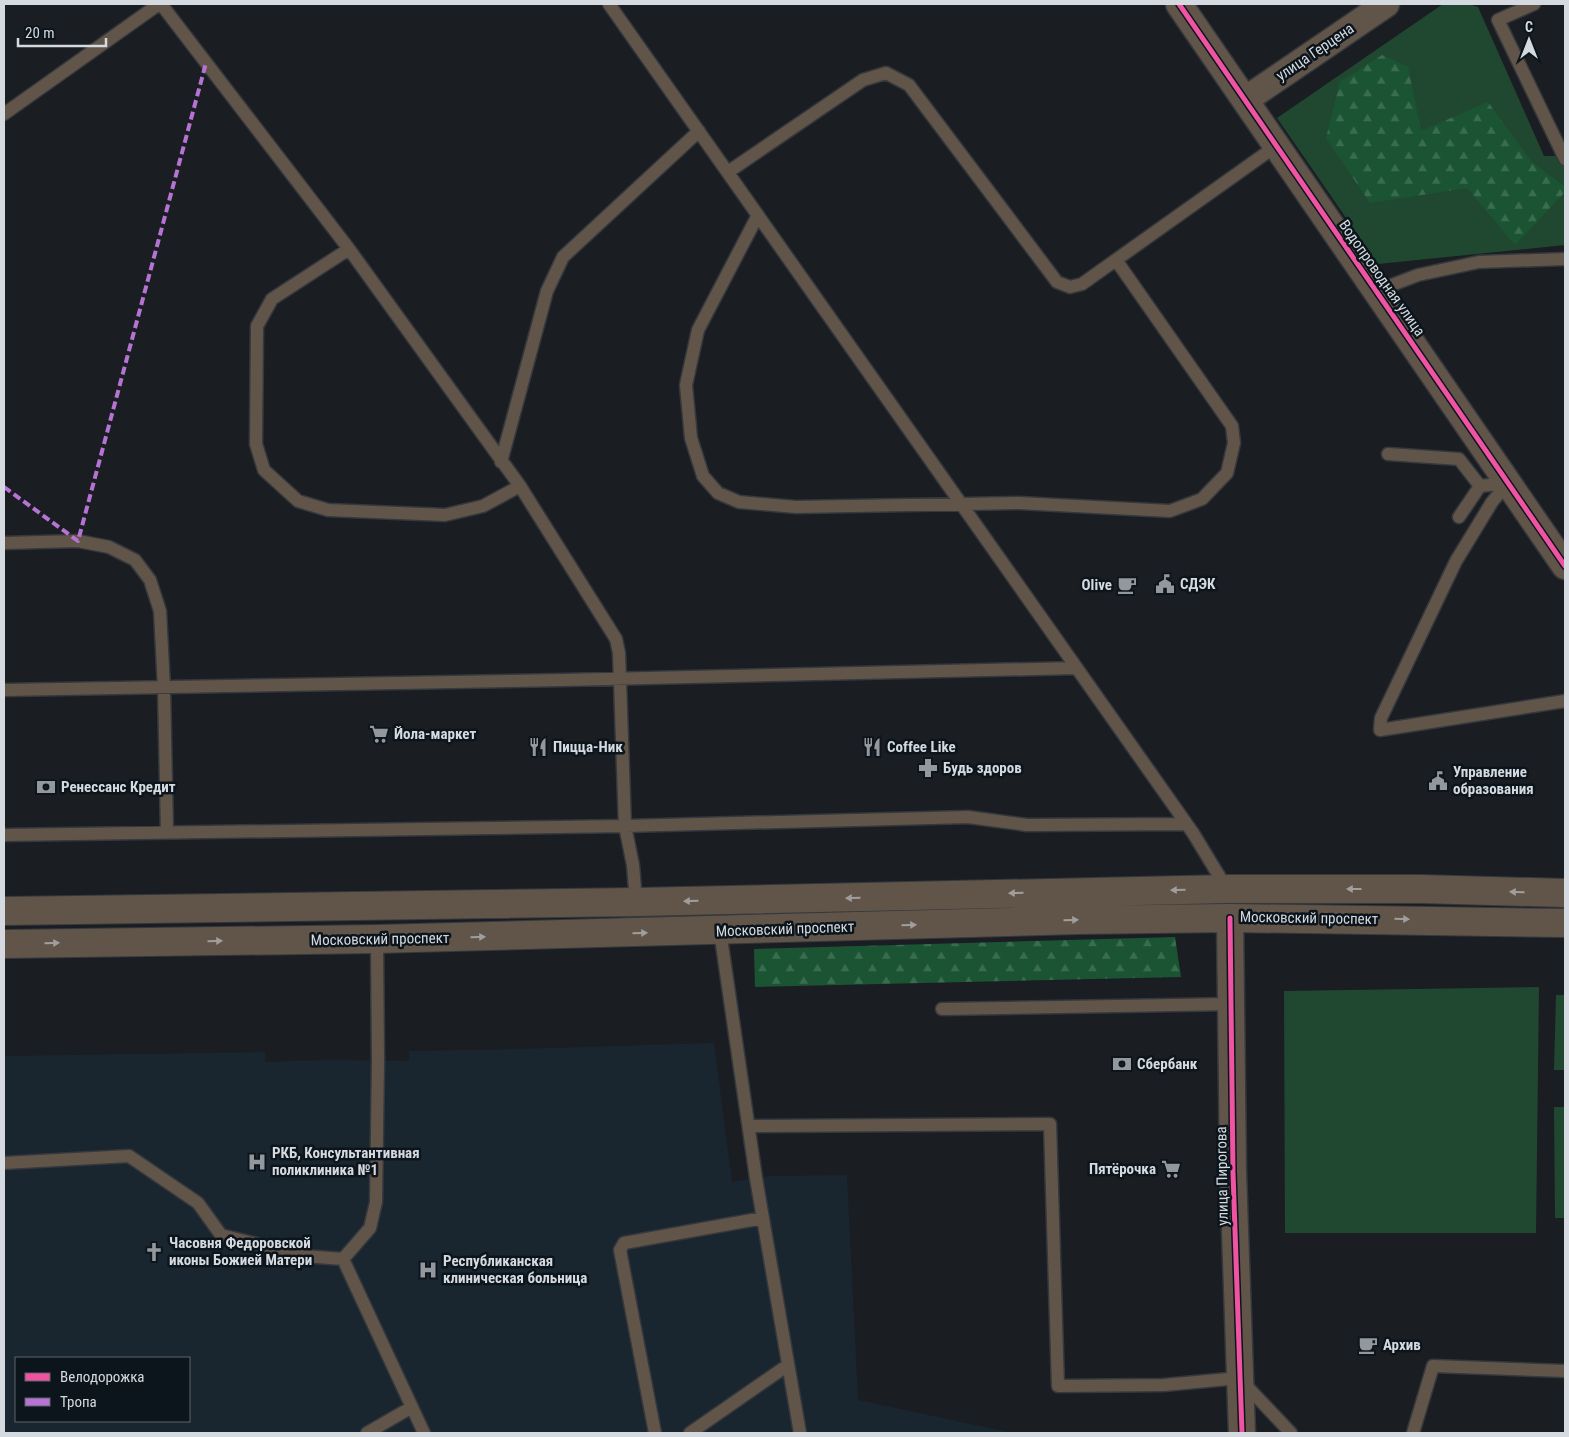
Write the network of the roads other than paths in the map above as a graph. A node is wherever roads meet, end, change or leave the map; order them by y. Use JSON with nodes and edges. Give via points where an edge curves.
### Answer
{"nodes":[{"id":1,"x":160,"y":4,"type":"edge"},
{"id":2,"x":609,"y":4,"type":"edge"},
{"id":3,"x":1179,"y":4,"type":"edge"},
{"id":4,"x":1386,"y":4,"type":"edge"},
{"id":5,"x":1534,"y":4,"type":"edge"},
{"id":6,"x":1245,"y":100,"type":"junction"},
{"id":7,"x":4,"y":114,"type":"edge"},
{"id":8,"x":699,"y":131,"type":"junction"},
{"id":9,"x":1276,"y":146,"type":"junction"},
{"id":10,"x":1565,"y":158,"type":"edge"},
{"id":11,"x":728,"y":172,"type":"junction"},
{"id":12,"x":758,"y":215,"type":"junction"},
{"id":13,"x":349,"y":249,"type":"junction"},
{"id":14,"x":1565,"y":259,"type":"edge"},
{"id":15,"x":1116,"y":260,"type":"junction"},
{"id":16,"x":1376,"y":291,"type":"junction"},
{"id":17,"x":1388,"y":454,"type":"dead end"},
{"id":18,"x":501,"y":462,"type":"junction"},
{"id":19,"x":1508,"y":483,"type":"junction"},
{"id":20,"x":520,"y":486,"type":"junction"},
{"id":21,"x":1480,"y":486,"type":"junction"},
{"id":22,"x":961,"y":504,"type":"junction"},
{"id":23,"x":1459,"y":517,"type":"dead end"},
{"id":24,"x":4,"y":543,"type":"edge"},
{"id":25,"x":1565,"y":566,"type":"edge"},
{"id":26,"x":1076,"y":668,"type":"junction"},
{"id":27,"x":620,"y":679,"type":"junction"},
{"id":28,"x":164,"y":688,"type":"junction"},
{"id":29,"x":4,"y":690,"type":"edge"},
{"id":30,"x":1565,"y":701,"type":"edge"},
{"id":31,"x":1186,"y":824,"type":"junction"},
{"id":32,"x":625,"y":826,"type":"junction"},
{"id":33,"x":167,"y":832,"type":"junction"},
{"id":34,"x":4,"y":835,"type":"edge"},
{"id":35,"x":1227,"y":889,"type":"junction"},
{"id":36,"x":1565,"y":893,"type":"edge"},
{"id":37,"x":636,"y":902,"type":"junction"},
{"id":38,"x":4,"y":911,"type":"edge"},
{"id":39,"x":1230,"y":918,"type":"junction"},
{"id":40,"x":1565,"y":923,"type":"edge"},
{"id":41,"x":720,"y":931,"type":"junction"},
{"id":42,"x":377,"y":939,"type":"junction"},
{"id":43,"x":4,"y":944,"type":"edge"},
{"id":44,"x":1232,"y":1004,"type":"junction"},
{"id":45,"x":942,"y":1010,"type":"dead end"},
{"id":46,"x":749,"y":1126,"type":"junction"},
{"id":47,"x":4,"y":1163,"type":"edge"},
{"id":48,"x":763,"y":1218,"type":"junction"},
{"id":49,"x":343,"y":1259,"type":"junction"},
{"id":50,"x":788,"y":1365,"type":"junction"},
{"id":51,"x":1565,"y":1371,"type":"edge"},
{"id":52,"x":1239,"y":1378,"type":"junction"},
{"id":53,"x":412,"y":1407,"type":"junction"},
{"id":54,"x":706,"y":1428,"type":"edge"},
{"id":55,"x":367,"y":1433,"type":"edge"},
{"id":56,"x":424,"y":1433,"type":"edge"},
{"id":57,"x":655,"y":1433,"type":"edge"},
{"id":58,"x":690,"y":1433,"type":"edge"},
{"id":59,"x":800,"y":1433,"type":"edge"},
{"id":60,"x":1242,"y":1433,"type":"edge"},
{"id":61,"x":1291,"y":1433,"type":"edge"},
{"id":62,"x":1413,"y":1433,"type":"edge"}],
"edges":[{"from":1,"to":7,"type":"lane"},
{"from":1,"to":13,"type":"lane"},
{"from":2,"to":8,"type":"lane"},
{"from":3,"to":6,"type":"street","name":"Водопроводная улица"},
{"from":4,"to":6,"type":"street","name":"улица Герцена"},
{"from":5,"to":10,"type":"lane","via":[[1498,20]]},
{"from":6,"to":9,"type":"street","name":"Водопроводная улица"},
{"from":8,"to":11,"type":"lane"},
{"from":8,"to":18,"type":"lane","via":[[563,257],[547,291]]},
{"from":9,"to":15,"type":"lane"},
{"from":9,"to":16,"type":"street","name":"Водопроводная улица"},
{"from":11,"to":12,"type":"lane"},
{"from":11,"to":15,"type":"lane","via":[[863,80],[886,74],[909,85],[1057,282],[1070,287],[1082,284]]},
{"from":12,"to":22,"type":"lane"},
{"from":12,"to":22,"type":"lane","via":[[698,330],[686,385],[691,438],[703,476],[718,493],[739,502],[796,507]]},
{"from":13,"to":18,"type":"lane"},
{"from":13,"to":20,"type":"lane","via":[[272,299],[257,326],[256,444],[264,470],[298,501],[328,510],[445,515],[484,506]]},
{"from":14,"to":16,"type":"lane","via":[[1479,262],[1418,275]]},
{"from":15,"to":22,"type":"lane","via":[[1232,426],[1234,443],[1226,473],[1202,499],[1170,511],[1019,503]]},
{"from":16,"to":19,"type":"street","name":"Водопроводная улица"},
{"from":17,"to":21,"type":"lane","via":[[1459,459]]},
{"from":18,"to":20,"type":"lane"},
{"from":19,"to":21,"type":"lane"},
{"from":19,"to":25,"type":"street","name":"Водопроводная улица"},
{"from":19,"to":30,"type":"lane","via":[[1492,502],[1456,561],[1381,718],[1380,730]]},
{"from":20,"to":27,"type":"lane","via":[[616,639]]},
{"from":21,"to":23,"type":"lane"},
{"from":22,"to":26,"type":"lane"},
{"from":24,"to":28,"type":"lane","via":[[78,542],[109,547],[135,560],[150,580],[160,611]]},
{"from":26,"to":27,"type":"lane"},
{"from":26,"to":31,"type":"lane"},
{"from":27,"to":28,"type":"lane"},
{"from":27,"to":32,"type":"lane"},
{"from":28,"to":29,"type":"lane"},
{"from":28,"to":33,"type":"lane"},
{"from":31,"to":32,"type":"lane","via":[[1027,825],[968,817]]},
{"from":31,"to":35,"type":"lane"},
{"from":32,"to":33,"type":"lane"},
{"from":32,"to":37,"type":"lane"},
{"from":33,"to":34,"type":"lane"},
{"from":36,"to":35,"type":"main road","name":"Московский проспект","one_way":true},
{"from":35,"to":37,"type":"main road","name":"Московский проспект","one_way":true},
{"from":35,"to":39,"type":"main road","name":"улица Пирогова"},
{"from":37,"to":38,"type":"main road","name":"Московский проспект"},
{"from":39,"to":40,"type":"main road","name":"Московский проспект","one_way":true},
{"from":41,"to":39,"type":"main road","name":"Московский проспект","one_way":true},
{"from":39,"to":44,"type":"street","name":"улица Пирогова"},
{"from":42,"to":41,"type":"main road","name":"Московский проспект","one_way":true},
{"from":41,"to":46,"type":"lane"},
{"from":43,"to":42,"type":"main road","name":"Московский проспект","one_way":true},
{"from":42,"to":49,"type":"lane","via":[[376,1202],[370,1228]]},
{"from":44,"to":45,"type":"lane"},
{"from":44,"to":52,"type":"street","name":"улица Пирогова"},
{"from":46,"to":48,"type":"lane"},
{"from":46,"to":52,"type":"lane","via":[[1050,1124],[1058,1386],[1164,1385]]},
{"from":47,"to":49,"type":"lane","via":[[129,1156],[198,1203],[221,1235],[304,1256]]},
{"from":48,"to":50,"type":"lane"},
{"from":48,"to":57,"type":"lane","via":[[624,1243],[620,1250]]},
{"from":49,"to":53,"type":"lane"},
{"from":50,"to":54,"type":"lane"},
{"from":50,"to":59,"type":"lane"},
{"from":51,"to":62,"type":"lane","via":[[1434,1366]]},
{"from":52,"to":60,"type":"street","name":"улица Пирогова"},
{"from":52,"to":61,"type":"lane"},
{"from":53,"to":55,"type":"lane"},
{"from":53,"to":56,"type":"lane"},
{"from":54,"to":58,"type":"lane"}]}
